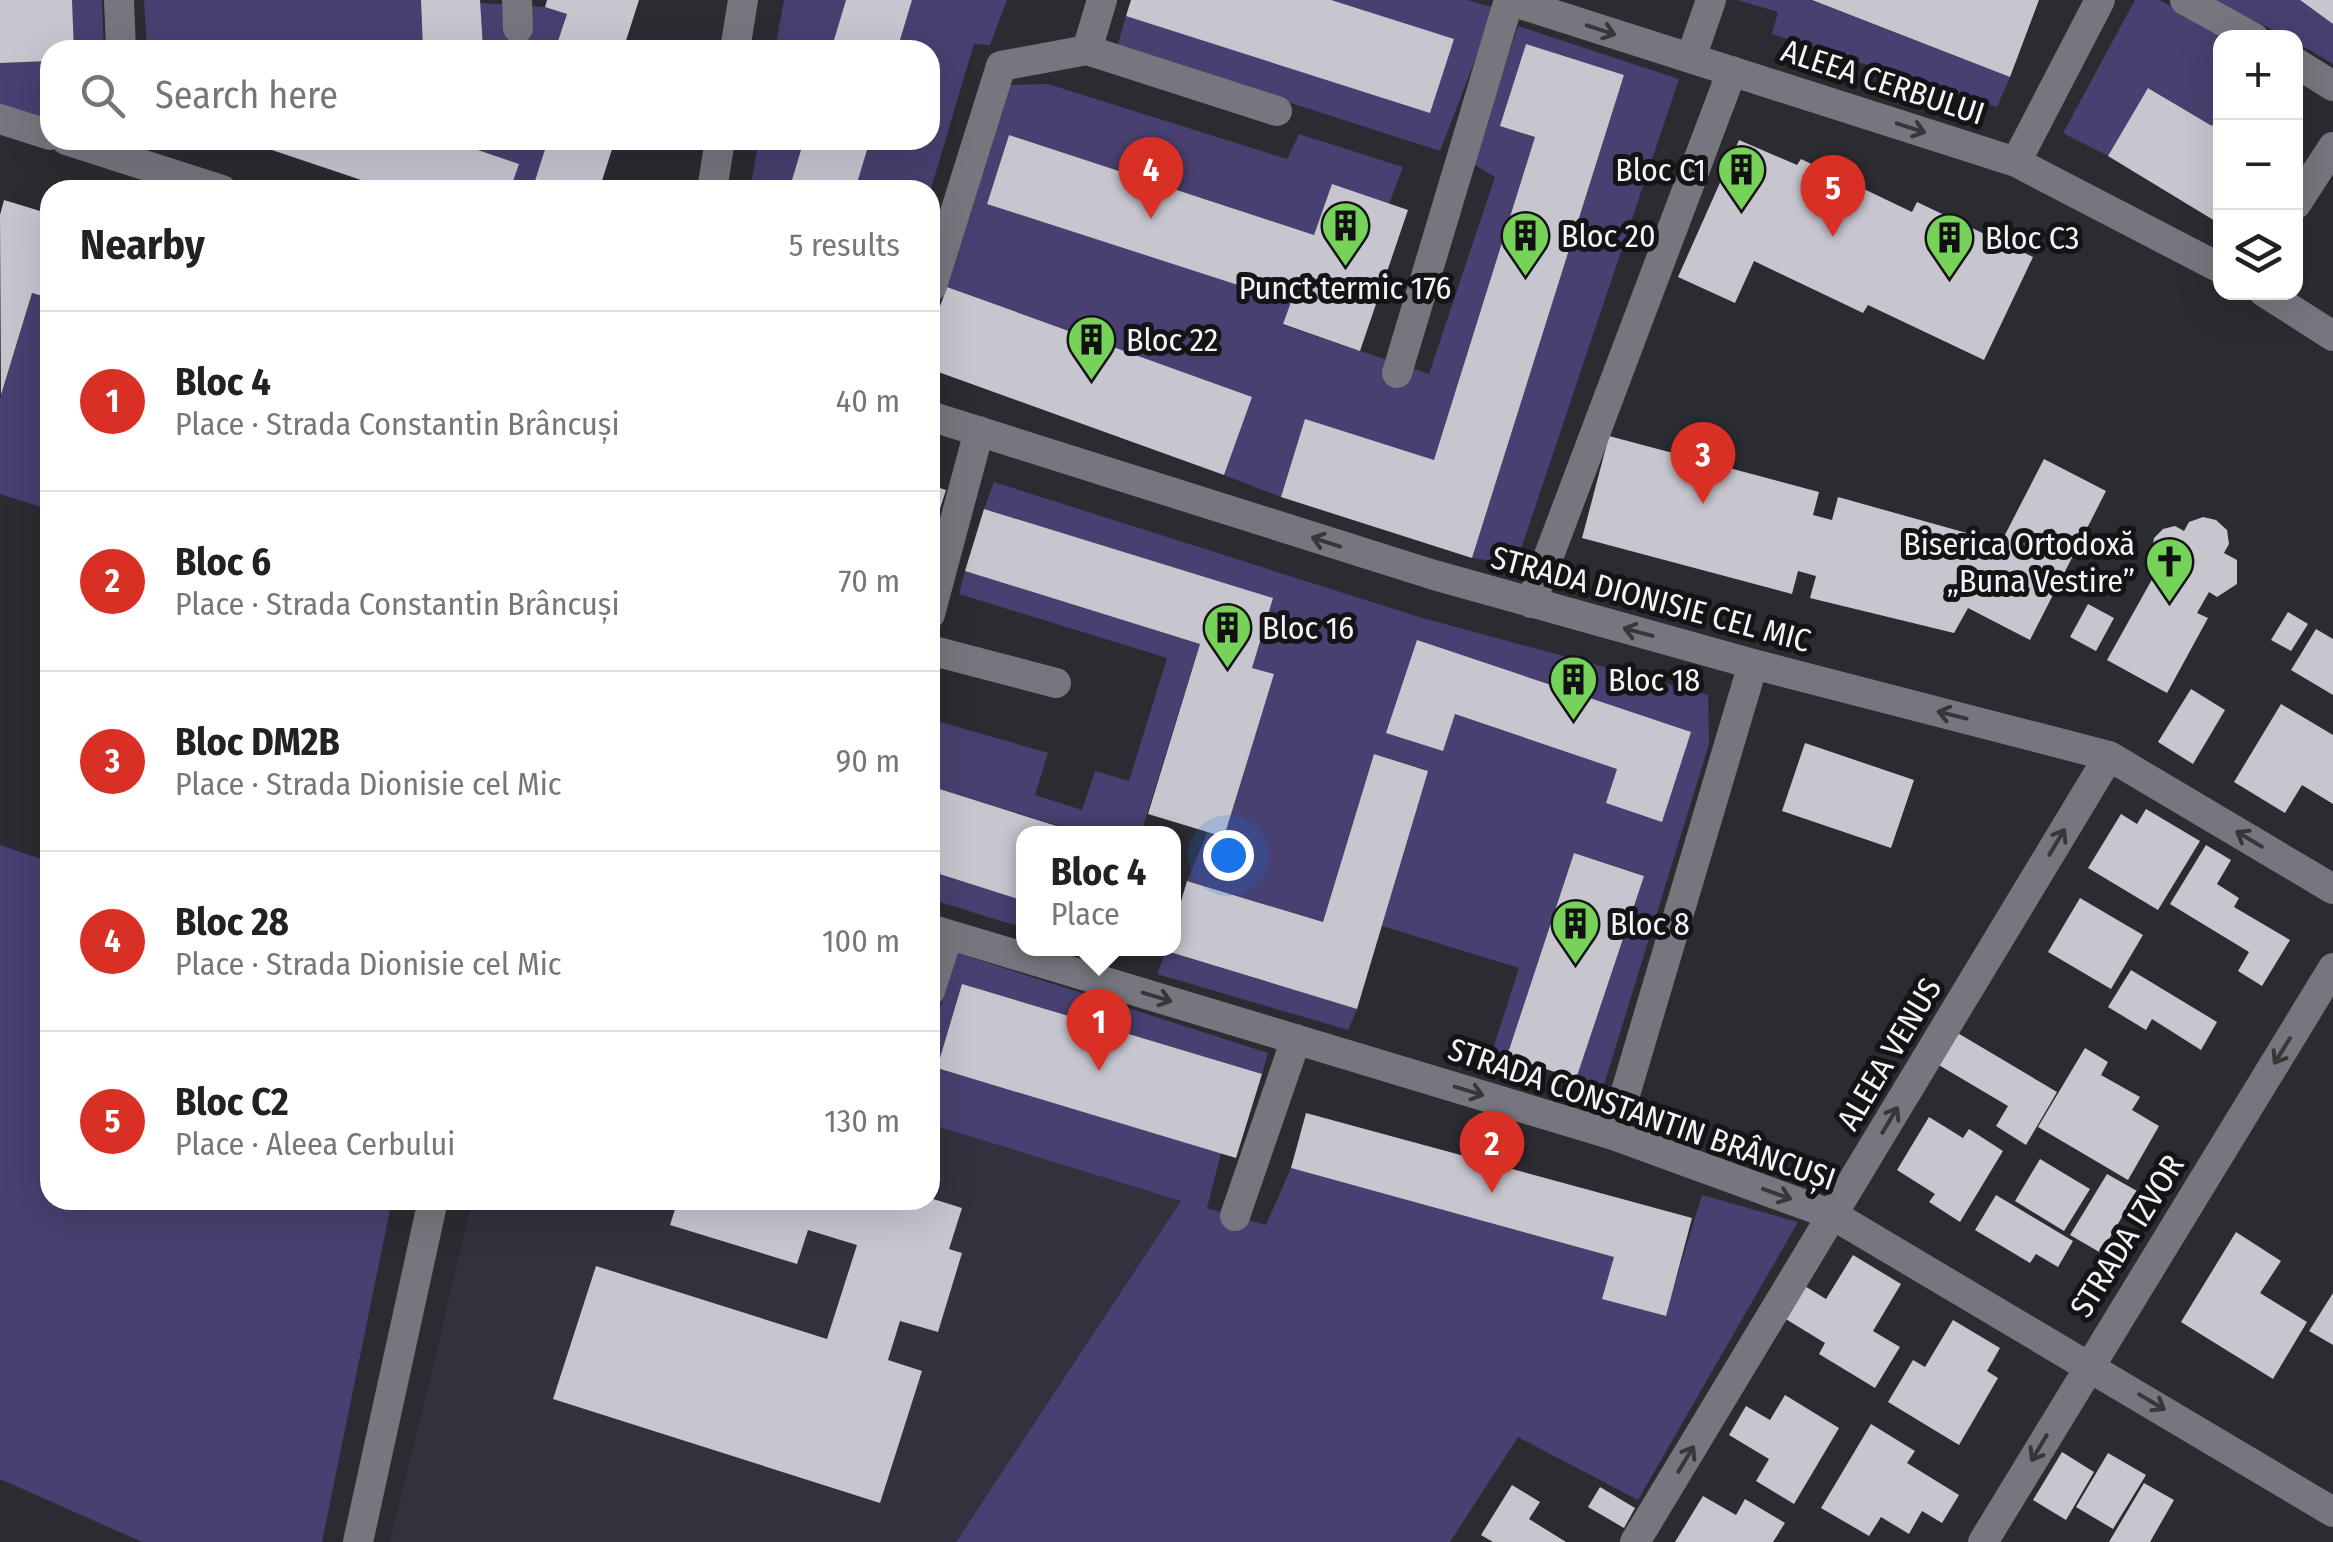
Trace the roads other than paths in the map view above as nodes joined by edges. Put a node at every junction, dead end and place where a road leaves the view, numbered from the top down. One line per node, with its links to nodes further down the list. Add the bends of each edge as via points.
1 (119, 0): 9 (street)
2 (743, 0): 10 (street)
3 (1102, 0): 11 (street)
4 (1509, 0): 12 (street, ALEEA CERBULUI, one-way to 12); 30 (street)
5 (1710, 0): 12 (street)
6 (2100, 0): 22 (street)
7 (2185, 0): 8 (street)
8 (2239, 30)
9 (121, 40)
10 (737, 40)
11 (1087, 50): 16 (street); 26 (street, via 1001,66)
12 (1691, 58): 14 (street, ALEEA CERBULUI)
13 (2303, 67): 15 (street)
14 (1732, 71): 22 (street, ALEEA CERBULUI, one-way to 22); 34 (street)
15 (2333, 86)
16 (1277, 111)
17 (0, 119): 18 (street)
18 (40, 132)
19 (2333, 147): 25 (street)
20 (125, 150): 23 (street)
21 (718, 150): 24 (street)
22 (2016, 162): 27 (street, ALEEA CERBULUI)
23 (198, 180)
24 (714, 180)
25 (2303, 193)
26 (940, 260)
27 (2213, 264)
28 (2277, 300): 29 (street)
29 (2333, 336)
30 (1397, 373)
31 (940, 419): 32 (street, STRADA DIONISIE CEL MIC)
32 (978, 431): 33 (street); 34 (street, STRADA DIONISIE CEL MIC, one-way to 32)
33 (940, 576)
34 (1531, 603): 36 (street, STRADA DIONISIE CEL MIC, one-way to 34)
35 (940, 653): 37 (street)
36 (1753, 664): 38 (street, STRADA DIONISIE CEL MIC, one-way to 36); 45 (street)
37 (1056, 683)
38 (2108, 756): 39 (street, STRADA DIONISIE CEL MIC, one-way to 38); 47 (street, ALEEA VENUS, one-way to 38)
39 (2333, 889)
40 (940, 932): 41 (street, STRADA CONSTANTIN BRÂNCUȘI, one-way to 41)
41 (1016, 955)
42 (1019, 956): 44 (street, STRADA CONSTANTIN BRÂNCUȘI, one-way to 44)
43 (2333, 968): 49 (street, STRADA IZVOR, one-way to 49)
44 (1296, 1039): 45 (street, STRADA CONSTANTIN BRÂNCUȘI, one-way to 45); 48 (street)
45 (1613, 1135): 47 (street, STRADA CONSTANTIN BRÂNCUȘI, one-way to 47)
46 (431, 1210): 51 (street)
47 (1833, 1214): 49 (street, STRADA CONSTANTIN BRÂNCUȘI); 52 (street, ALEEA VENUS, one-way to 47)
48 (1235, 1216)
49 (2090, 1364): 50 (street, STRADA CONSTANTIN BRÂNCUȘI, one-way to 50); 53 (street, STRADA IZVOR, one-way to 53)
50 (2333, 1512)
51 (358, 1542)
52 (1635, 1542)
53 (1982, 1542)

